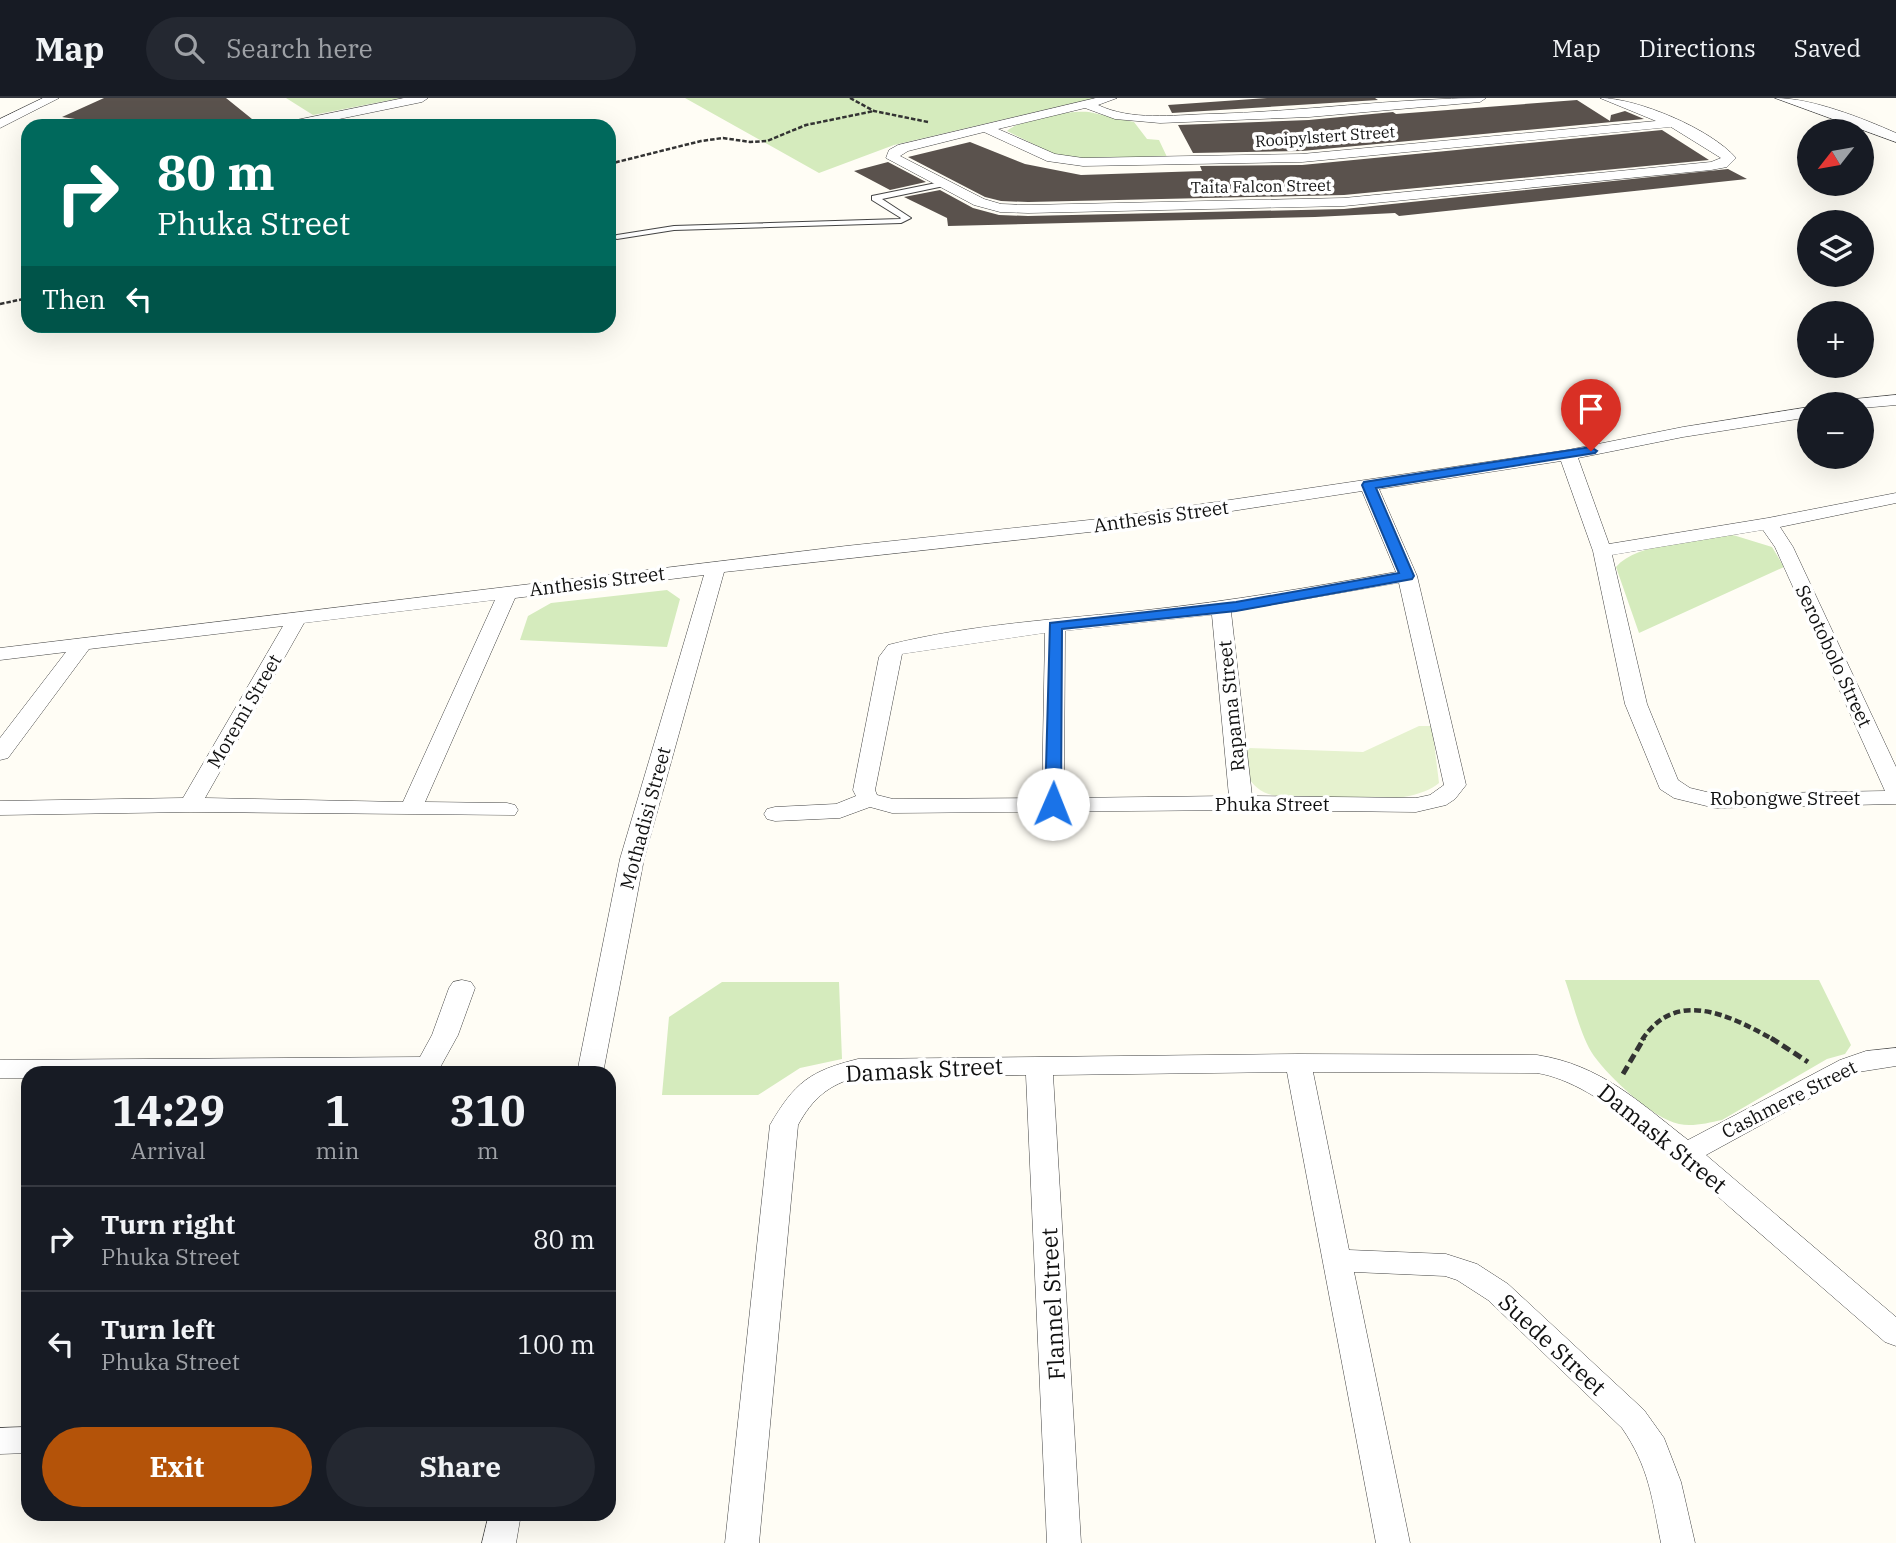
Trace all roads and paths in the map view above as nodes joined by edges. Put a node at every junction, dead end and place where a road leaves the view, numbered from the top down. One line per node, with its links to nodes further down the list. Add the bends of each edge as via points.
1 (53, 98): 13 (street)
2 (422, 98): 11 (street)
3 (850, 98): 10 (path)
4 (1111, 98): 9 (street, Taita Falcon Street)
5 (1480, 98): 8 (street)
6 (1606, 98): 12 (street, Taita Falcon Street)
7 (1781, 98): 17 (street)
8 (1450, 99): 9 (street, via 1270,117 1147,119 1115,116)
9 (1086, 104): 15 (street, Taita Falcon Street)
10 (874, 111): 16 (path); 18 (path, via 806,125 761,142 701,141)
11 (321, 119)
12 (1674, 123): 15 (street, Rooipylstert Street, via 1302,158 1083,162 1052,158); 19 (street, Taita Falcon Street, via 1729,158 1711,166 1344,202 1015,209 984,204)
13 (1, 124): 14 (street)
14 (21, 127)
15 (985, 128): 16 (street, Taita Falcon Street)
16 (970, 131): 19 (street, Taita Falcon Street, via 894,153 895,160)
17 (1896, 138)
18 (616, 162)
19 (941, 184): 20 (lane, via 875,198 907,218 901,221 698,227)
20 (617, 237)
21 (21, 300): 22 (path)
22 (0, 304)
23 (1896, 400): 24 (street)
24 (1874, 402)
25 (1797, 414): 26 (street, Anthesis Street)
26 (1568, 455): 27 (street, Anthesis Street); 30 (street, Robongwe Street)
27 (1368, 485): 31 (street, Anthesis Street, via 1108,524); 32 (street, Phuka Street)
28 (1896, 498): 29 (street)
29 (1768, 524): 30 (street); 40 (street, Serotobolo Street, via 1784,547)
30 (1602, 551): 41 (street, Robongwe Street, via 1636,704 1668,784 1682,793 1715,801)
31 (716, 568): 33 (street, Anthesis Street); 55 (street, Mothadisi Street, via 632,859)
32 (1407, 576): 34 (street); 43 (street, Phuka Street, via 1455,785 1449,795 1416,805)
33 (508, 592): 35 (street, Anthesis Street); 46 (street, Anthesis Street)
34 (1221, 608): 36 (street); 43 (street, Rapama Street)
35 (298, 617): 37 (street, Anthesis Street); 45 (street, Moremi Street)
36 (1055, 626): 42 (street, via 895,649 889,657 863,782); 44 (street)
37 (83, 644): 38 (street, Anthesis Street); 39 (street)
38 (0, 654)
39 (0, 754)
40 (1896, 790)
41 (1896, 797)
42 (868, 799): 44 (street, Phuka Street, via 892,806); 49 (street, via 840,811)
43 (1241, 803): 44 (street, Phuka Street)
44 (1053, 804)
45 (190, 805): 46 (street); 47 (street)
46 (412, 806): 48 (street)
47 (0, 808)
48 (507, 810)
49 (775, 814)
50 (462, 988): 54 (street, via 445,1035)
51 (1896, 1057): 58 (street, Cashmere Street, via 1866,1060)
52 (1298, 1063): 53 (street, Damask Street); 59 (street, Damask Street, via 1537,1065 1573,1072); 61 (street)
53 (1039, 1065): 67 (street, Damask Street, via 858,1068 831,1074 812,1084 797,1100 784,1125); 68 (street, Flannel Street)
54 (427, 1066)
55 (591, 1066)
56 (0, 1069): 57 (street)
57 (21, 1069)
58 (1828, 1077): 59 (path, via 1750,1026 1689,1009 1673,1012 1654,1024); 60 (street, Cashmere Street)
59 (1611, 1093): 60 (street, Damask Street)
60 (1686, 1153): 62 (street, Damask Street)
61 (1337, 1260): 69 (street); 70 (street, Suede Street, via 1446,1265 1468,1272 1497,1292 1633,1419 1653,1447)
62 (1894, 1331)
63 (21, 1440): 64 (street)
64 (0, 1441)
65 (504, 1521): 66 (street)
66 (499, 1543)
67 (742, 1543)
68 (1064, 1543)
69 (1393, 1543)
70 (1678, 1543)

